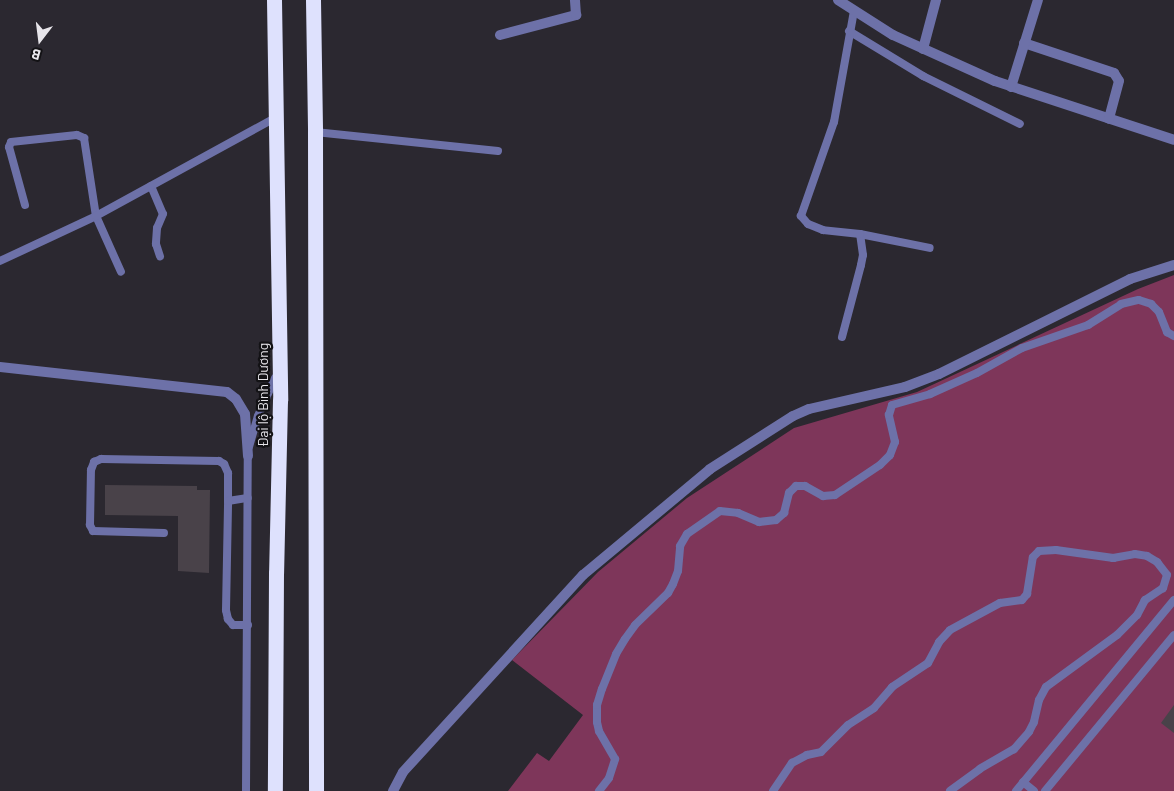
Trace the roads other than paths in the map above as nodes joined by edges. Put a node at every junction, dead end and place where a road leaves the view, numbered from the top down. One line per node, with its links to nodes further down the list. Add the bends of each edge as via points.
1 (274, 0): 13 (highway, Đại lộ Bình Dương)
2 (313, 0): 16 (highway)
3 (575, 0): 9 (street, via 576,15)
4 (838, 0): 7 (street)
5 (936, 0): 11 (street)
6 (1038, 0): 10 (street)
7 (854, 11): 8 (lane); 11 (street)
8 (849, 31): 15 (lane, via 923,76); 22 (lane, via 834,122 801,216 808,224 823,230)
9 (500, 35)
10 (1024, 43): 12 (street); 14 (street, via 1114,73 1119,81)
11 (923, 50): 12 (street)
12 (1011, 87): 14 (street)
13 (275, 118): 19 (lane); 30 (highway, Đại lộ Bình Dương)
14 (1110, 119): 17 (street)
15 (1020, 124)
16 (315, 132): 18 (lane); 43 (highway)
17 (1174, 140)
18 (498, 151)
19 (150, 186): 21 (lane); 24 (lane, via 162,214 156,244)
20 (25, 205): 21 (lane, via 9,147 11,142 77,134 84,138)
21 (96, 216): 25 (lane); 27 (lane)
22 (860, 234): 23 (lane); 29 (lane, via 863,255)
23 (930, 248)
24 (160, 256)
25 (0, 260)
26 (1174, 265): 44 (street, via 1130,279 939,374 793,416 710,470 583,575 403,772)
27 (121, 272)
28 (1174, 336): 45 (lane, via 1167,332 1159,312 1151,304 1139,300 1120,304 1088,325 1022,348 947,387 892,405 889,415 895,442 890,455 835,495 823,496 805,486 796,486 790,493 784,513 776,520 765,523 732,511 720,511 687,534 680,546 678,571 673,584 625,639 602,689 597,705 597,722 615,759 609,778)
29 (842, 337)
30 (279, 364): 32 (lane, via 258,416); 42 (highway, Đại lộ Bình Dương)
31 (0, 367): 32 (street, via 226,392 236,399 245,414)
32 (248, 454): 33 (lane)
33 (248, 498): 34 (lane); 38 (lane)
34 (228, 501): 35 (lane, via 228,473 219,461 94,462 90,525 93,531); 38 (lane, via 226,616 233,625)
35 (164, 533)
36 (1170, 577): 46 (lane, via 1158,562 1140,555 1113,558 1056,550 1040,551 1033,557 1022,600 1000,603 950,630 924,667 892,687 874,708 840,731 821,752 792,763); 47 (lane, via 1163,588 1145,600 1125,628 1046,687 1029,732 1014,749)
37 (1174, 601): 40 (lane)
38 (248, 625): 41 (lane)
39 (1174, 635): 50 (lane)
40 (1023, 782): 48 (lane); 49 (lane)
41 (246, 791)
42 (275, 791)
43 (316, 791)
44 (393, 791)
45 (598, 791)
46 (772, 791)
47 (950, 791)
48 (1016, 791)
49 (1034, 791)
50 (1045, 791)

